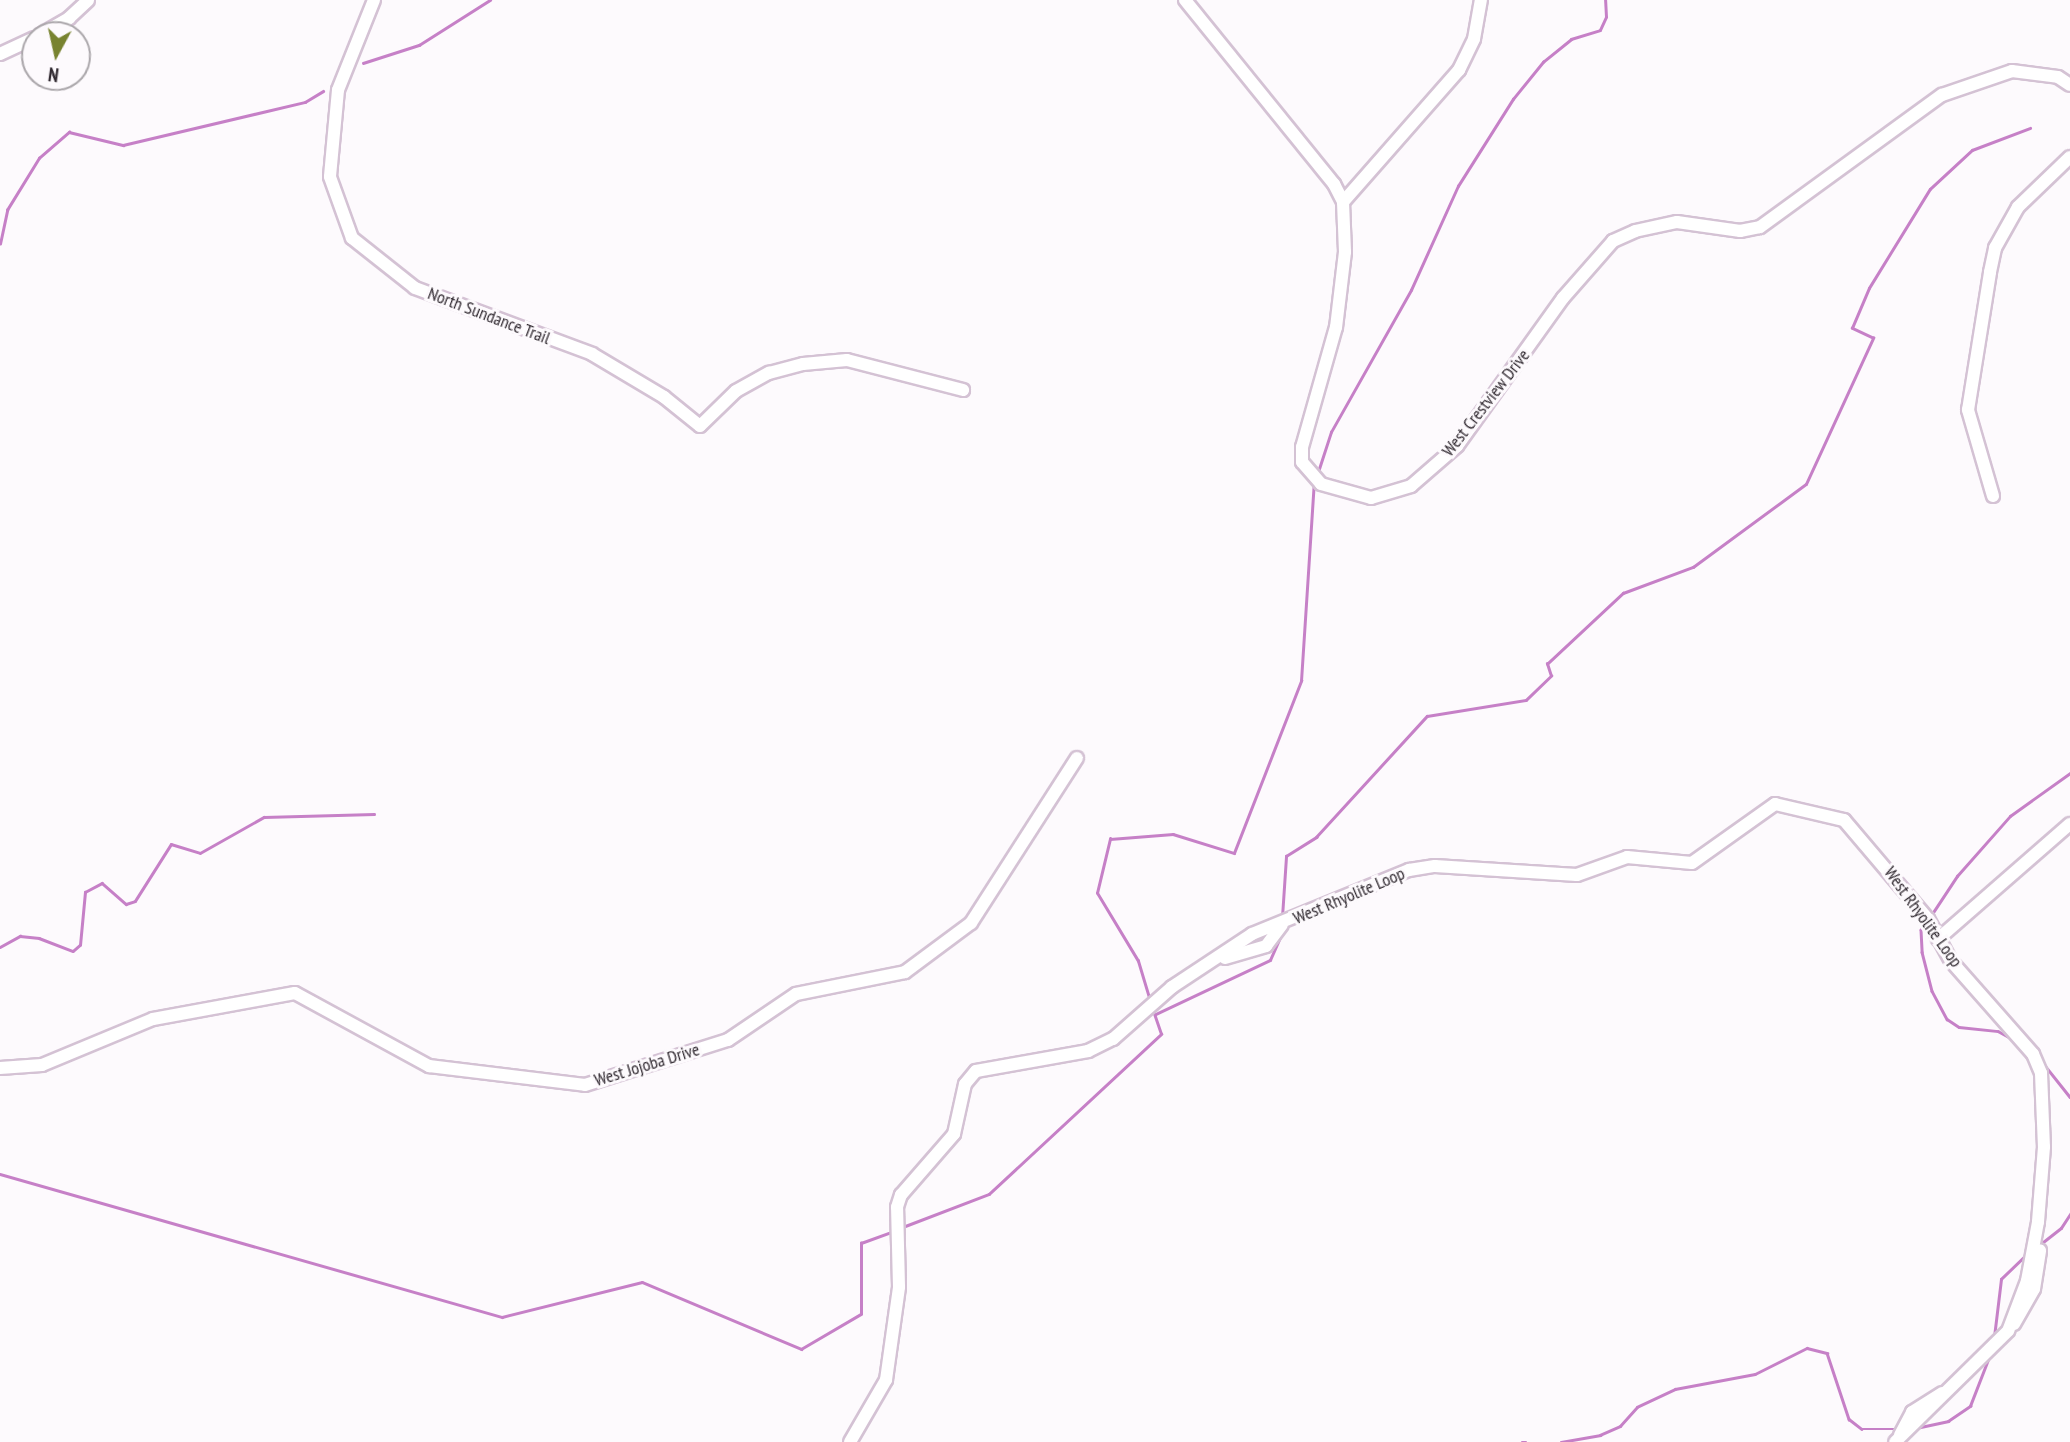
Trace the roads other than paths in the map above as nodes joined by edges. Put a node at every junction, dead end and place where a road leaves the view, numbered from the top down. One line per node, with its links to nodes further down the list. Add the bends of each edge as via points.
1 (88, 0): 5 (street)
2 (374, 0): 11 (street, North Sundance Trail, via 338,90 330,177 352,238 415,288 592,354 664,397 700,426 736,391 769,373 803,364 847,360)
3 (1185, 0): 10 (street, West Crestview Drive, via 1334,184)
4 (1481, 0): 10 (street, via 1474,39 1459,70)
5 (64, 21)
6 (21, 44): 7 (street)
7 (0, 54)
8 (2070, 85): 10 (street, West Crestview Drive, via 2058,77 2012,71 1942,95 1760,227 1740,231 1677,222 1613,241 1563,298 1457,446 1411,486 1387,496 1348,495 1321,484 1303,462 1303,447 1336,327 1345,252)
9 (2070, 157): 12 (street, via 2018,207 1995,248 1968,410)
10 (1343, 202)
11 (963, 390)
12 (1993, 496)
13 (1077, 758): 16 (street, West Jojoba Drive, via 971,923 905,972 796,994 728,1040 585,1085 429,1066 295,993 153,1018 43,1065)
14 (2070, 824): 15 (street)
15 (1938, 939): 17 (street, West Rhyolite Loop, via 1951,961 2033,1054 2041,1073 2045,1135 2038,1222 2027,1282 2008,1331 1920,1423); 18 (street, West Rhyolite Loop, via 1892,873 1844,820 1774,804 1692,863 1627,857 1577,875 1435,866 1409,870 1252,934 1222,958 1178,982 1113,1039 1088,1051 987,1067 970,1077 954,1134 901,1195 897,1206 899,1287 886,1380)
16 (0, 1068)
17 (1897, 1439)
18 (850, 1442)

